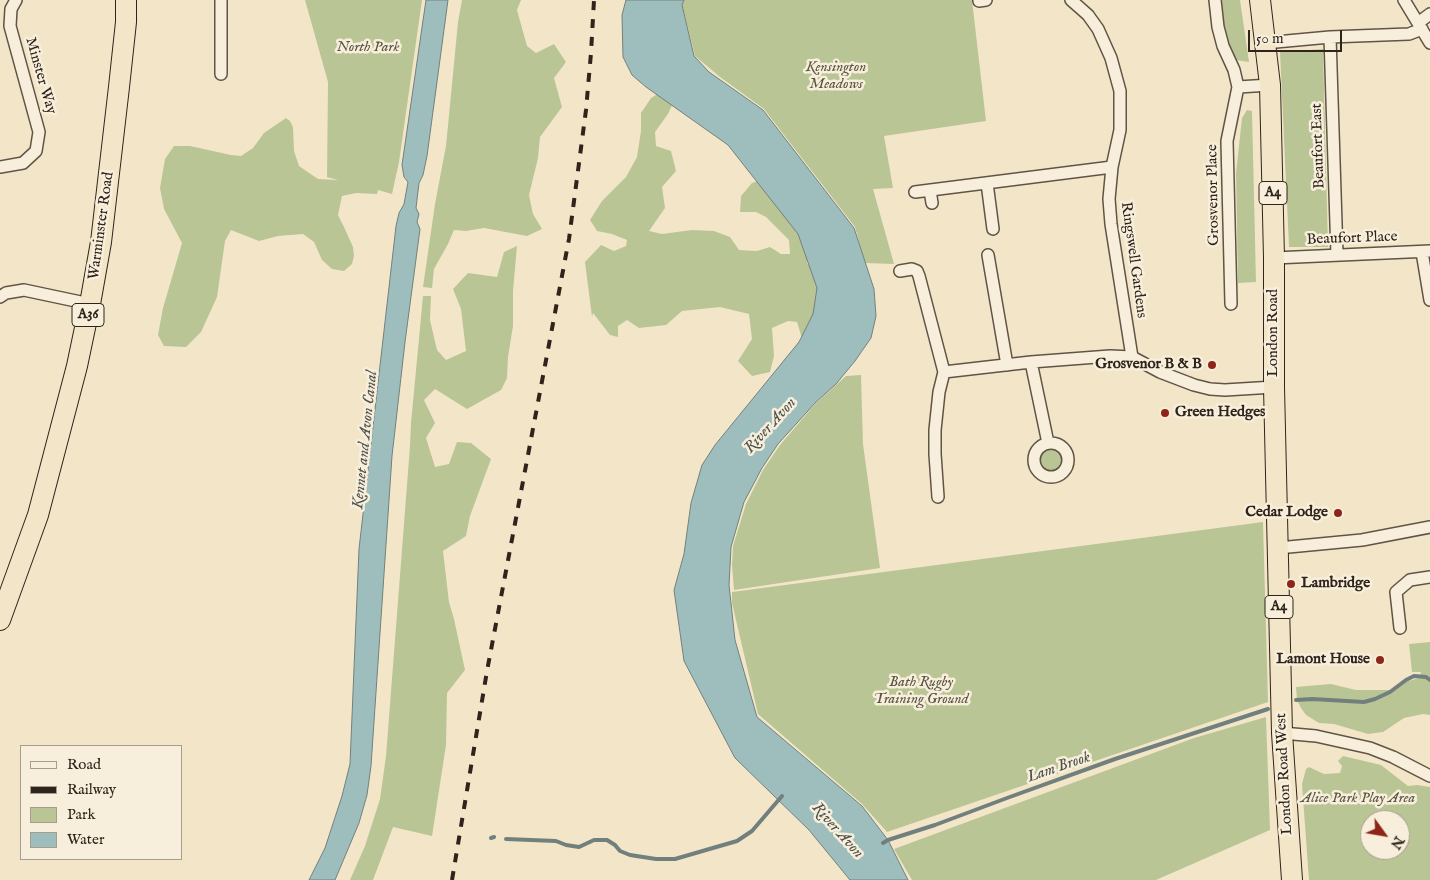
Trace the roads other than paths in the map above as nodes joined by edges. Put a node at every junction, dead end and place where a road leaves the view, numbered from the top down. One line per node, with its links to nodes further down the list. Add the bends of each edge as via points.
1 (16, 0): 16 (street, Minster Way, via 11,9 10,26 39,132 36,151 23,163)
2 (126, 0): 30 (highway, Warminster Road / A36, via 101,242)
3 (221, 0): 13 (street)
4 (1071, 0): 17 (street, Ringswell Gardens, via 1098,29 1116,74 1120,91 1120,130)
5 (1215, 0): 15 (street, Grosvenor Place, via 1223,46)
6 (1260, 0): 11 (highway, London Road / A4)
7 (1404, 0): 9 (street)
8 (1430, 14): 9 (street)
9 (1420, 26): 10 (street, via 1409,34); 12 (street)
10 (1330, 37): 11 (street); 24 (street, Beaufort East)
11 (1265, 43): 14 (highway, London Road / A4)
12 (1430, 43)
13 (221, 74)
14 (1270, 85): 15 (street); 26 (highway, London Road / A4)
15 (1238, 87): 31 (street, Grosvenor Place, via 1227,141)
16 (0, 167)
17 (1112, 167): 18 (street); 32 (street, Ringswell Gardens, via 1111,224)
18 (987, 183): 19 (street); 22 (street)
19 (930, 190): 20 (street); 21 (street)
20 (915, 192)
21 (932, 204)
22 (993, 229)
23 (1426, 252): 24 (street, Beaufort Place); 29 (street)
24 (1337, 254): 26 (street, Beaufort Place)
25 (988, 255): 34 (street)
26 (1274, 258): 36 (highway, London Road / A4)
27 (900, 272): 35 (street, via 917,271)
28 (0, 297): 30 (street, via 24,290)
29 (1430, 300)
30 (90, 304): 42 (highway, Warminster Road / A36, via 38,515)
31 (1231, 304)
32 (1132, 357): 33 (street); 36 (street, via 1160,372 1210,389)
33 (1031, 362): 34 (street); 37 (street)
34 (1007, 365): 35 (street)
35 (944, 372): 38 (street, via 935,430)
36 (1274, 387): 40 (highway, London Road / A4)
37 (1048, 443)
38 (938, 497)
39 (1430, 527): 40 (street, via 1362,540)
40 (1278, 548): 44 (highway, London Road / A4)
41 (1430, 577): 43 (street, via 1410,580 1396,592)
42 (0, 620)
43 (1400, 628)
44 (1281, 667): 45 (highway, London Road West / A4)
45 (1282, 733): 46 (street, via 1316,736 1370,748); 47 (highway, London Road West / A4)
46 (1430, 776)
47 (1292, 880)

